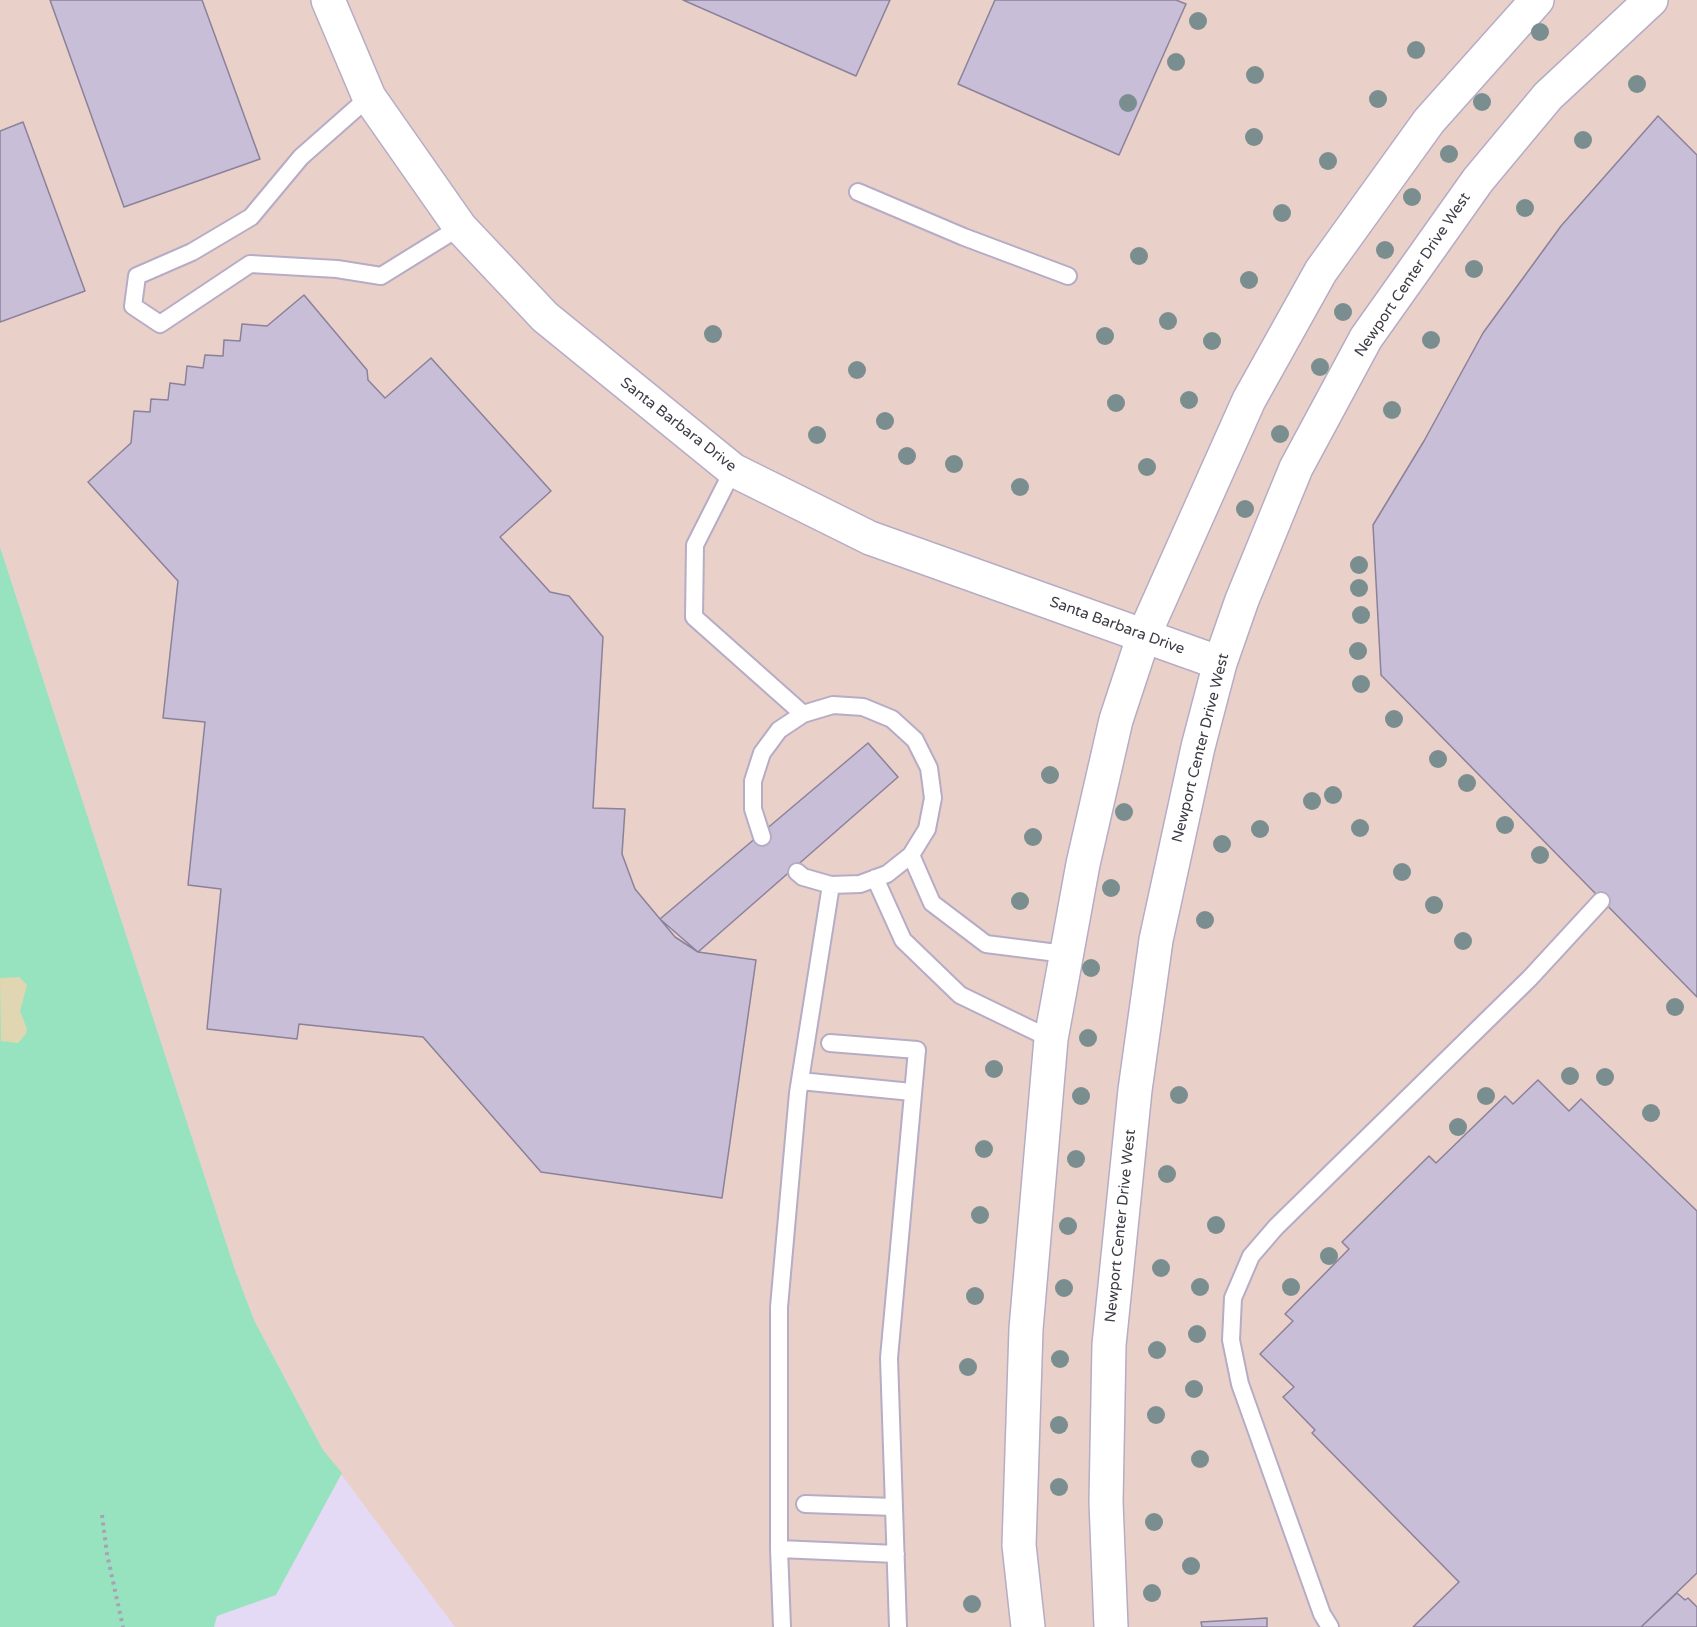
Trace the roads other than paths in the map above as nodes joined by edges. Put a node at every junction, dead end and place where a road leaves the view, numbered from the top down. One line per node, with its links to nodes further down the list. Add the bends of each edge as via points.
1 (328, 0): 4 (main road, Santa Barbara Drive)
2 (1537, 0): 9 (main road, via 1429,121 1321,271 1249,400)
3 (1651, 0): 10 (main road, Newport Center Drive West, via 1548,96 1478,180 1366,338 1296,468)
4 (369, 97): 6 (main road, Santa Barbara Drive); 6 (lane, via 301,157 251,218 192,252 137,276 133,306 160,324 250,264 381,276)
5 (858, 192): 7 (lane)
6 (460, 227): 8 (main road, Santa Barbara Drive, via 545,317)
7 (1068, 276)
8 (733, 470): 9 (main road, Santa Barbara Drive, via 870,538); 11 (lane, via 695,545 694,617)
9 (1144, 635): 10 (main road, Santa Barbara Drive); 18 (main road, via 1116,720)
10 (1220, 663): 30 (main road, Newport Center Drive West, via 1156,940 1135,1090 1109,1345 1106,1502)
11 (803, 714): 12 (lane, via 779,730 762,753 753,781 753,809); 13 (lane, via 833,705 863,707 892,719 915,740 929,768 933,798 927,829)
12 (762, 837)
13 (911, 855): 15 (lane, via 887,874); 18 (lane, via 932,903 986,944)
14 (797, 872): 16 (lane)
15 (875, 878): 16 (lane, via 860,884); 19 (lane, via 903,940 960,995)
16 (831, 885): 21 (lane)
17 (1601, 901): 31 (lane, via 1530,978 1276,1227 1251,1256 1233,1298 1231,1340 1240,1384)
18 (1065, 954): 19 (main road)
19 (1051, 1039): 29 (main road, via 1026,1329 1019,1545)
20 (830, 1043): 22 (lane, via 917,1050)
21 (800, 1081): 22 (lane); 25 (lane, via 779,1307)
22 (912, 1092): 24 (lane, via 889,1358)
23 (805, 1504): 24 (lane)
24 (894, 1507): 26 (lane)
25 (778, 1549): 26 (lane); 27 (lane)
26 (896, 1554): 28 (lane)
27 (782, 1627)
28 (898, 1627)
29 (1028, 1627)
30 (1111, 1627)
31 (1330, 1627)

